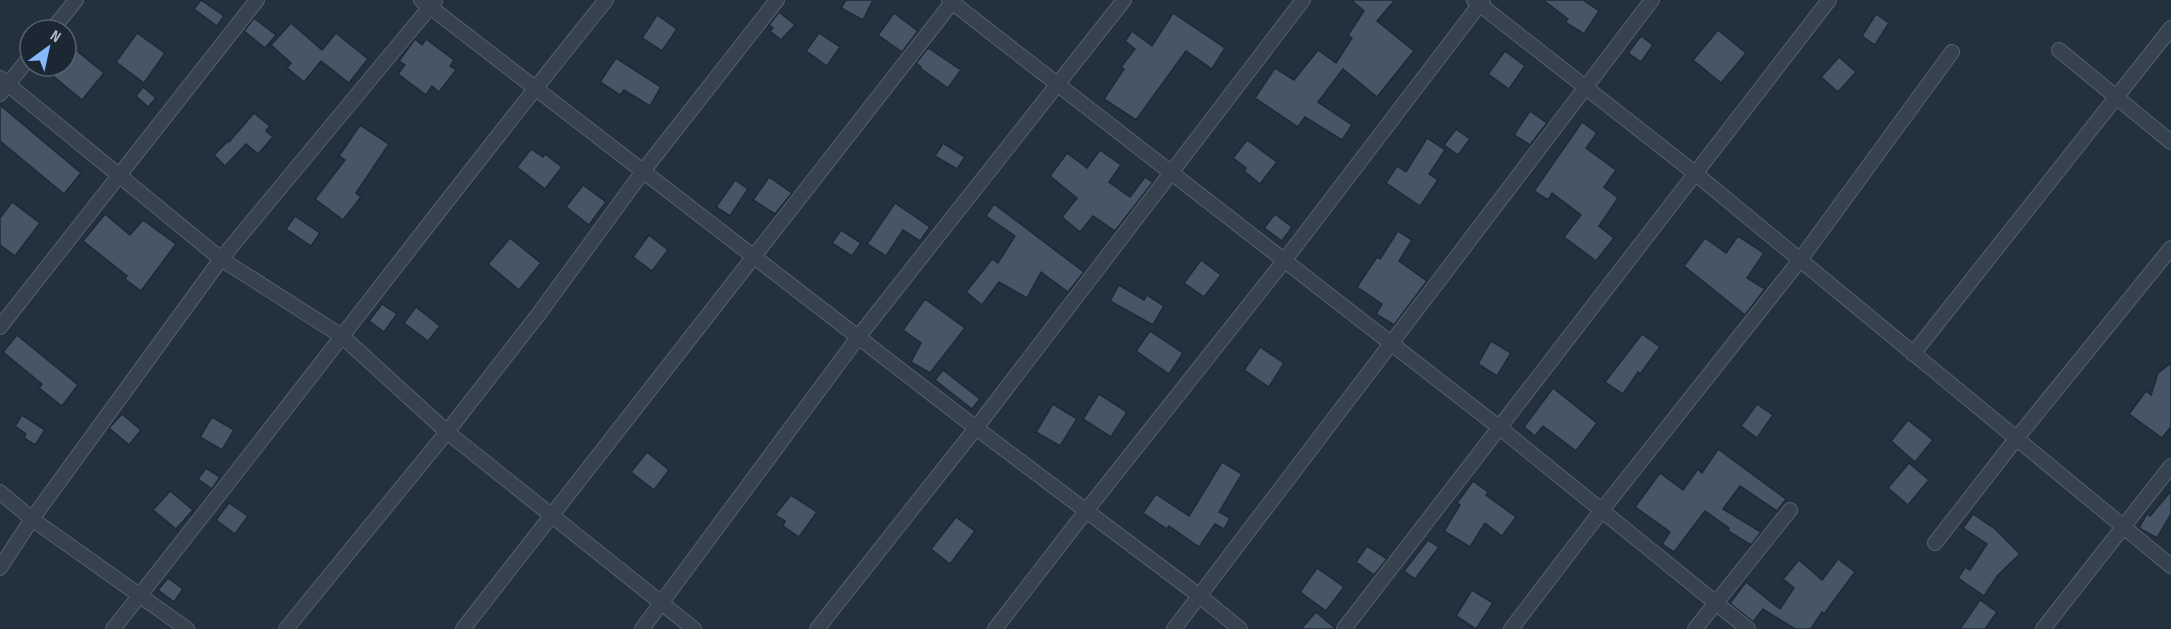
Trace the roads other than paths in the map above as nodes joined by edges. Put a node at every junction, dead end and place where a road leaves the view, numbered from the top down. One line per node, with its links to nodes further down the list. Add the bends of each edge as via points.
1 (76, 0): 12 (street)
2 (257, 0): 26 (street)
3 (606, 0): 19 (street)
4 (777, 0): 23 (street)
5 (1124, 0): 17 (street)
6 (1303, 0): 24 (street)
7 (1652, 0): 20 (street)
8 (1828, 0): 25 (street)
9 (951, 1): 17 (street); 28 (street)
10 (1479, 1): 20 (street); 31 (street)
11 (429, 2): 19 (street); 29 (street)
12 (62, 18)
13 (2171, 28): 21 (street)
14 (2059, 50): 21 (street)
15 (1952, 52): 30 (street)
16 (18, 69): 18 (street)
17 (1057, 84): 24 (street); 33 (street)
18 (3, 85): 26 (street)
19 (536, 87): 23 (street); 34 (street)
20 (1586, 88): 25 (street); 35 (street)
21 (2116, 97): 22 (street); 36 (street)
22 (2171, 142)
23 (644, 170): 28 (street); 39 (street)
24 (1171, 173): 31 (street); 37 (street)
25 (1696, 174): 30 (street); 38 (street)
26 (119, 175): 29 (street); 32 (street)
27 (2171, 248): 40 (street)
28 (755, 256): 33 (street); 46 (street)
29 (221, 259): 34 (street); 47 (street)
30 (1800, 260): 36 (street); 43 (street)
31 (1284, 261): 35 (street); 45 (street)
32 (0, 327)
33 (859, 336): 37 (street); 55 (street)
34 (343, 337): 39 (street); 52 (street)
35 (1391, 344): 38 (street); 53 (street)
36 (1913, 354): 40 (street)
37 (976, 428): 45 (street); 62 (street)
38 (1500, 428): 43 (street); 66 (street)
39 (447, 432): 46 (street); 58 (street)
40 (2016, 439): 48 (street); 49 (street)
41 (2171, 466): 48 (street)
42 (0, 492): 47 (street)
43 (1602, 510): 54 (street); 67 (street)
44 (1790, 510): 54 (street)
45 (1086, 511): 53 (street); 63 (street)
46 (551, 516): 55 (street); 59 (street)
47 (32, 519): 51 (street); 52 (street)
48 (2122, 526): 50 (street); 70 (street)
49 (1935, 543)
50 (2171, 566)
51 (0, 568)
52 (140, 594): 56 (street); 57 (street)
53 (1201, 597): 64 (street); 65 (street)
54 (1716, 603): 68 (street); 69 (street)
55 (662, 604): 60 (street); 61 (street)
56 (113, 629)
57 (187, 629)
58 (286, 629)
59 (463, 629)
60 (642, 629)
61 (693, 629)
62 (817, 629)
63 (995, 629)
64 (1174, 629)
65 (1240, 629)
66 (1344, 629)
67 (1511, 629)
68 (1695, 629)
69 (1748, 629)
70 (2043, 629)

